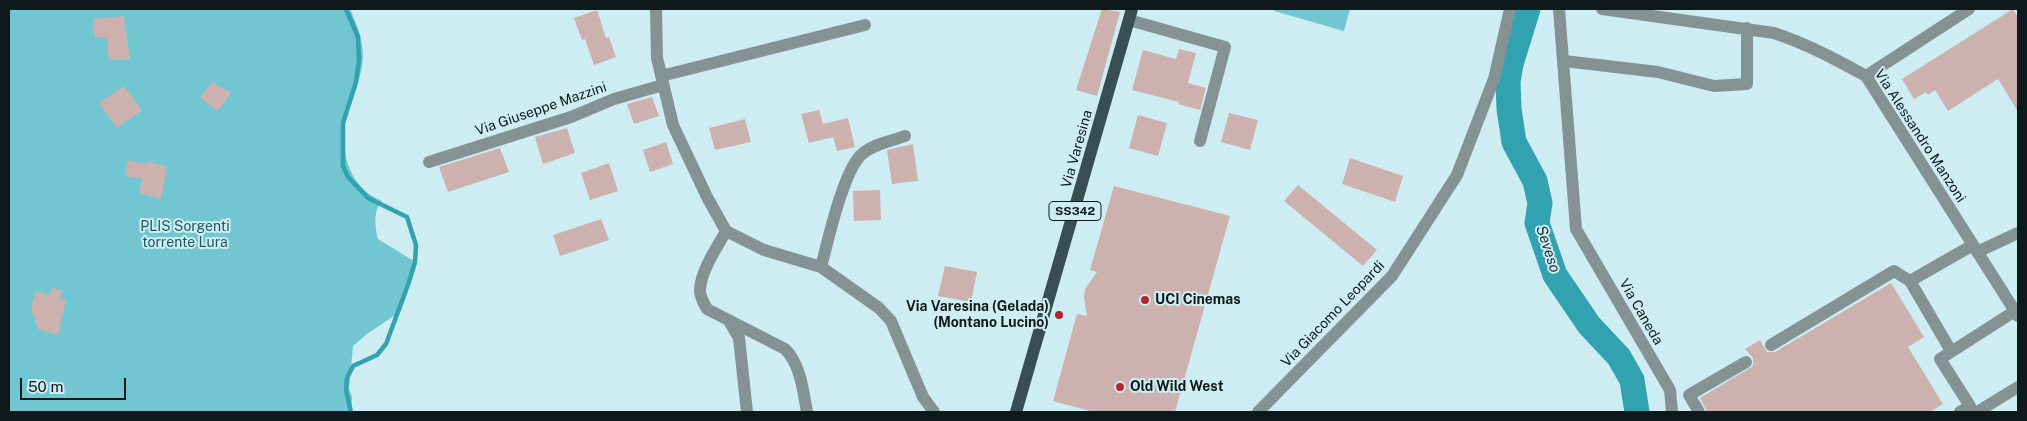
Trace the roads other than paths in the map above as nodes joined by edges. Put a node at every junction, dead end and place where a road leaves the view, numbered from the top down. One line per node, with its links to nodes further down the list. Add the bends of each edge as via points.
1 (656, 9): 11 (street, via 657,58)
2 (1510, 9): 30 (street, Via Giacomo Leopardi, via 1494,78 1457,175 1392,276)
3 (1559, 9): 9 (street)
4 (1602, 9): 8 (street, Via Alessandro Manzoni)
5 (1969, 9): 10 (street)
6 (1131, 14): 13 (street, via 1226,47); 29 (main road, Via Varesina / SS342)
7 (865, 25): 11 (street, Via Giuseppe Mazzini)
8 (1747, 28): 9 (street, via 1747,84 1714,86 1658,72); 10 (street, Via Alessandro Manzoni, via 1800,42)
9 (1564, 61): 31 (street, Via Caneda, via 1576,229 1670,390)
10 (1866, 76): 17 (street, Via Alessandro Manzoni)
11 (662, 81): 14 (street, Via Giuseppe Mazzini, via 571,117); 15 (street, via 686,154)
12 (906, 136): 18 (street, via 876,146 862,154 855,164)
13 (1200, 141)
14 (429, 162)
15 (726, 231): 18 (street, via 764,250); 21 (street, via 700,291 708,309)
16 (2018, 233): 17 (street)
17 (1975, 248): 19 (street); 20 (street, Via Alessandro Manzoni)
18 (821, 267): 28 (street, via 866,297 891,321 923,397)
19 (1910, 281): 22 (street, via 1894,271); 23 (street)
20 (2016, 314): 23 (street)
21 (727, 319): 26 (street, via 739,338); 27 (street, via 785,349 792,356)
22 (1771, 345)
23 (1952, 351): 33 (street, via 1940,359 1970,406)
24 (1746, 362): 32 (street, via 1689,395)
25 (2018, 387): 34 (street)
26 (747, 412)
27 (807, 412)
28 (934, 412)
29 (1016, 412)
30 (1258, 412)
31 (1672, 412)
32 (1699, 412)
33 (1960, 412)
34 (1977, 412)

